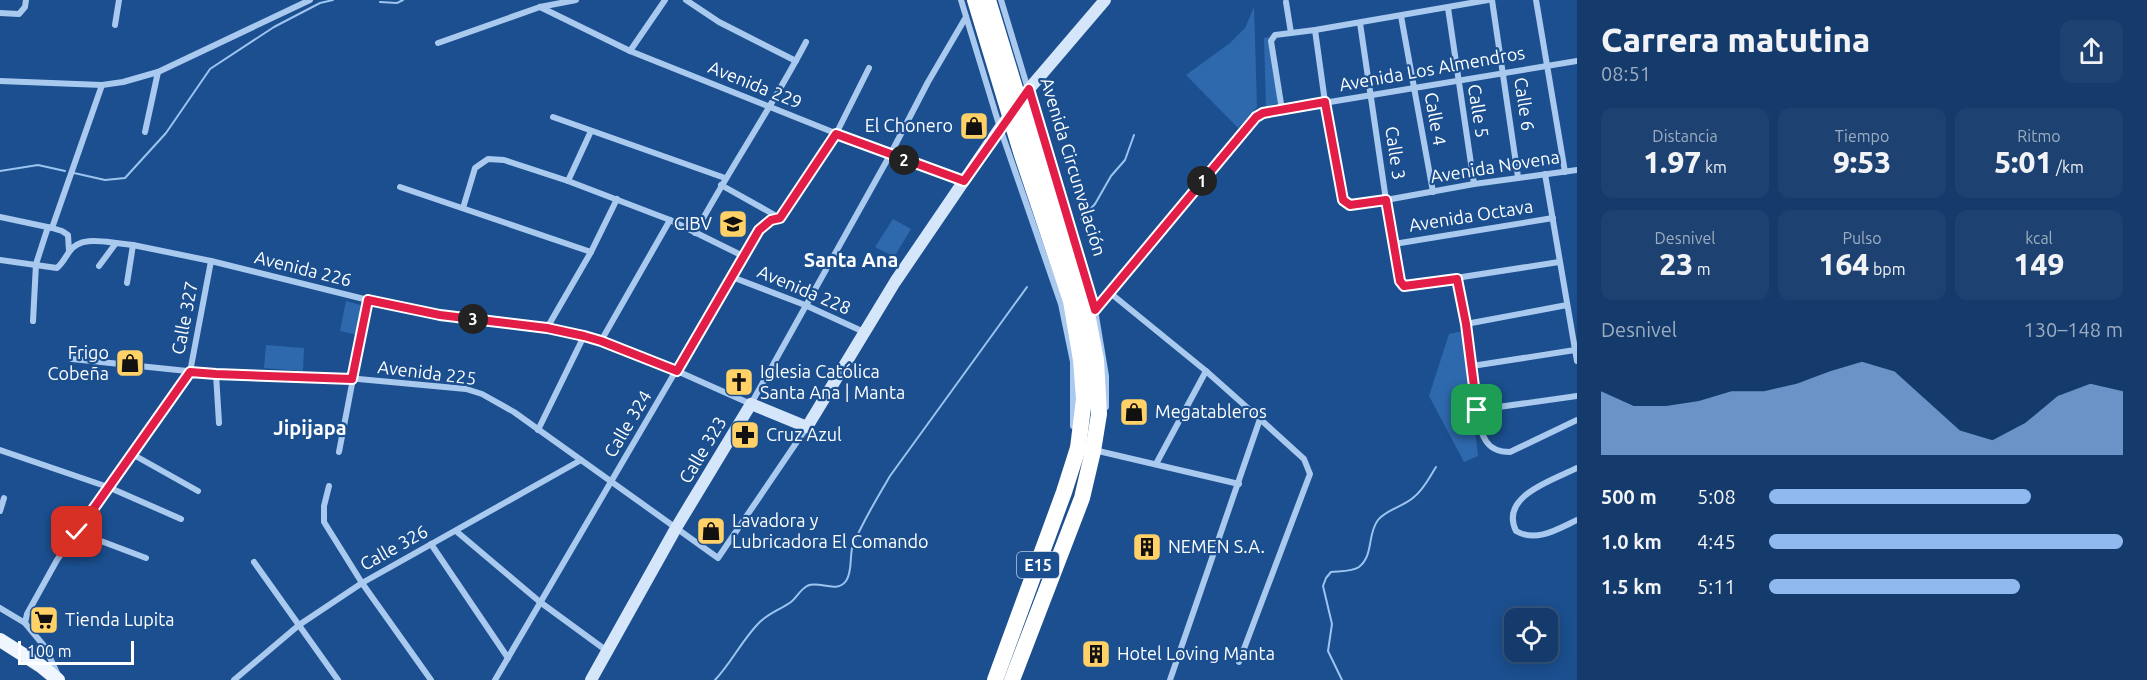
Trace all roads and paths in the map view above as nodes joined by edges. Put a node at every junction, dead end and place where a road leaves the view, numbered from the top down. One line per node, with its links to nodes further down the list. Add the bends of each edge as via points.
1 (26, 0): 17 (street, via 19,14)
2 (119, 0): 21 (street)
3 (310, 0): 31 (street)
4 (576, 0): 15 (street)
5 (664, 0): 26 (street)
6 (686, 0): 27 (street, via 712,18)
7 (961, 0): 19 (street, Avenida Circunvalación / E15)
8 (975, 0): 111 (highway, Avenida Circunvalación / E15, bridge, via 1071,301 1081,360)
9 (988, 0): 111 (highway, Avenida Circunvalación / E15, bridge, via 1057,226 1085,303 1099,414)
10 (1001, 0): 37 (street, Avenida Circunvalación / E15)
11 (1105, 0): 37 (street)
12 (1490, 0): 16 (street); 32 (street, Calle 6)
13 (1536, 0): 29 (street)
14 (1286, 2): 23 (street)
15 (540, 8): 25 (street); 26 (street, Avenida 229)
16 (1448, 8): 18 (street); 33 (street, Calle 5)
17 (0, 13)
18 (1401, 16): 20 (street); 36 (street, Calle 4)
19 (966, 17): 43 (street, Avenida Circunvalación / E15); 47 (street, Calle 323)
20 (1360, 22): 22 (street); 38 (street, Calle 3)
21 (115, 26)
22 (1315, 30): 23 (street); 39 (street)
23 (1291, 33): 41 (street, via 1275,35 1271,42)
24 (806, 42): 27 (street)
25 (438, 43)
26 (630, 51): 40 (street, Avenida 229)
27 (796, 61): 40 (street)
28 (1577, 61): 29 (street, Avenida Los Almendros)
29 (1547, 65): 32 (street, Avenida Los Almendros); 49 (street)
30 (869, 68): 46 (street, Calle 324)
31 (158, 72): 35 (street); 45 (street)
32 (1504, 72): 33 (street, Avenida Los Almendros); 51 (street, Calle 6)
33 (1458, 80): 36 (street, Avenida Los Almendros); 55 (street, Calle 5)
34 (0, 81): 35 (street)
35 (102, 85): 66 (street)
36 (1414, 87): 38 (street, Avenida Los Almendros); 58 (street, Calle 4)
37 (1029, 89): 43 (street); 86 (street, Avenida Circunvalación / E15)
38 (1371, 94): 39 (street, Avenida Los Almendros); 60 (street, Calle 3)
39 (1325, 102): 41 (street, Avenida Los Almendros); 60 (street, Avenida Novena, via 1343,200 1346,204)
40 (770, 107): 46 (street, Avenida 229); 52 (street)
41 (1282, 110): 82 (street, Avenida Los Almendros, via 1263,113 1249,125)
42 (553, 117): 44 (street)
43 (1000, 128): 54 (street); 111 (street, Avenida Circunvalación / E15, via 1061,304 1073,362 1073,427)
44 (591, 131): 52 (street); 53 (street)
45 (145, 132)
46 (836, 134): 47 (street, Avenida 229); 63 (street, Calle 324)
47 (890, 155): 54 (street, Avenida 229); 84 (street, Calle 323)
48 (1577, 170): 49 (street, Avenida Novena)
49 (1565, 171): 50 (street, Avenida Novena)
50 (1545, 174): 51 (street, Avenida Novena); 64 (street)
51 (1518, 177): 55 (street, Avenida Novena)
52 (725, 178): 56 (street)
53 (568, 181): 59 (street); 61 (street, via 504,160 488,159 475,168)
54 (964, 181): 91 (street)
55 (1474, 184): 58 (street, Avenida Novena)
56 (721, 185): 63 (street); 67 (street)
57 (400, 187): 61 (street)
58 (1433, 192): 60 (street, Avenida Novena)
59 (617, 199): 65 (street); 72 (street)
60 (1386, 200): 69 (street, Calle 3)
61 (463, 208): 72 (street)
62 (0, 217): 66 (street)
63 (780, 218): 73 (street, Calle 324, via 759,230)
64 (1553, 218): 69 (street, Avenida Octava); 76 (street)
65 (670, 220): 67 (street); 93 (street)
66 (50, 227): 71 (street, via 68,235); 77 (street)
67 (695, 232): 73 (street)
68 (116, 243): 70 (street, Avenida 226); 71 (street, Avenida 226, via 89,241); 78 (street)
69 (1394, 244): 80 (street, Calle 3, via 1404,286)
70 (133, 245): 75 (street, Avenida 226); 81 (street)
71 (69, 251): 77 (street, Avenida 226, via 57,268)
72 (591, 252): 90 (street)
73 (743, 256): 79 (street, Calle 324)
74 (0, 260): 77 (street)
75 (211, 261): 83 (street, Avenida 226); 100 (street, Calle 327)
76 (1559, 262): 80 (street); 85 (street)
77 (36, 264): 87 (street)
78 (99, 266)
79 (732, 277): 84 (street, Avenida 228); 98 (street, Calle 324)
80 (1457, 279): 89 (street)
81 (127, 283)
82 (1109, 292): 86 (street, Avenida Los Almendros); 99 (street)
83 (368, 300): 90 (street, Avenida 226, via 440,315); 102 (street)
84 (806, 305): 91 (street, Avenida 228); 104 (street, Calle 323)
85 (1566, 305): 88 (street); 89 (street)
86 (1095, 310): 111 (street, Avenida Circunvalación / E15, via 1107,395 1100,443)
87 (33, 321)
88 (1574, 323): 94 (street)
89 (1466, 324): 97 (street)
90 (547, 328): 92 (street, Avenida 226)
91 (864, 332): 109 (street)
92 (584, 336): 93 (street, Avenida 226); 110 (street)
93 (601, 341): 98 (street, Avenida 226)
94 (1575, 350): 96 (street); 97 (street)
95 (72, 359): 100 (street, Avenida 225)
96 (1577, 361)
97 (1472, 366): 105 (street)
98 (677, 371): 104 (street, Avenida 226); 118 (street, Calle 324)
99 (1206, 371): 106 (street); 116 (street)
100 (190, 372): 101 (street, Avenida 225); 114 (street, Calle 327)
101 (216, 374): 102 (street, Avenida 225); 108 (street)
102 (352, 379): 110 (street, Avenida 225, via 482,393); 113 (street)
103 (1577, 396): 105 (street)
104 (751, 404): 109 (street); 127 (street, Calle 323)
105 (1477, 410): 107 (street, via 1485,440 1503,452)
106 (1260, 419): 119 (street); 141 (street, via 1304,459 1310,474)
107 (1577, 420)
108 (219, 423)
109 (807, 427): 127 (street, Avenida 225, via 718,558)
110 (538, 430): 115 (street, Avenida 225)
111 (1086, 449): 116 (street); 148 (highway, Avenida Circunvalación / E15, via 1064,492); 149 (highway, Avenida Circunvalación / E15, via 1082,498)
112 (0, 450): 121 (street)
113 (339, 452)
114 (132, 454): 121 (street, Calle 327); 122 (street)
115 (581, 460): 118 (street, Avenida 225); 128 (street, Calle 326)
116 (1156, 464): 119 (street)
117 (1577, 468): 126 (street, via 1526,493 1512,517 1516,531 1522,535 1544,535)
118 (611, 482): 127 (street, Avenida 225); 134 (street, Calle 324)
119 (1239, 484): 150 (street)
120 (329, 486): 133 (street, via 324,522)
121 (108, 487): 125 (street); 129 (street, Calle 327)
122 (198, 491)
123 (4, 498): 124 (street)
124 (0, 511)
125 (181, 519)
126 (1577, 520)
127 (676, 528): 139 (street, Calle 323)
128 (456, 531): 130 (street, Calle 326); 134 (street)
129 (77, 532): 131 (street); 136 (street, Calle 327, via 40,589)
130 (430, 544): 133 (street, Calle 326); 140 (street)
131 (146, 558)
132 (254, 562): 137 (street)
133 (362, 583): 137 (street, Calle 326); 145 (street)
134 (540, 602): 139 (street); 140 (street, Calle 324)
135 (0, 608): 136 (street)
136 (25, 623): 142 (street, via 50,655)
137 (299, 625): 143 (street, Calle 326); 144 (street)
138 (0, 640): 142 (main road)
139 (607, 651): 147 (street, Calle 323)
140 (508, 658): 146 (street, Calle 324)
141 (1239, 662)
142 (59, 680)
143 (234, 680)
144 (338, 680)
145 (431, 680)
146 (495, 680)
147 (591, 680)
148 (995, 680)
149 (1012, 680)
150 (1170, 680)

